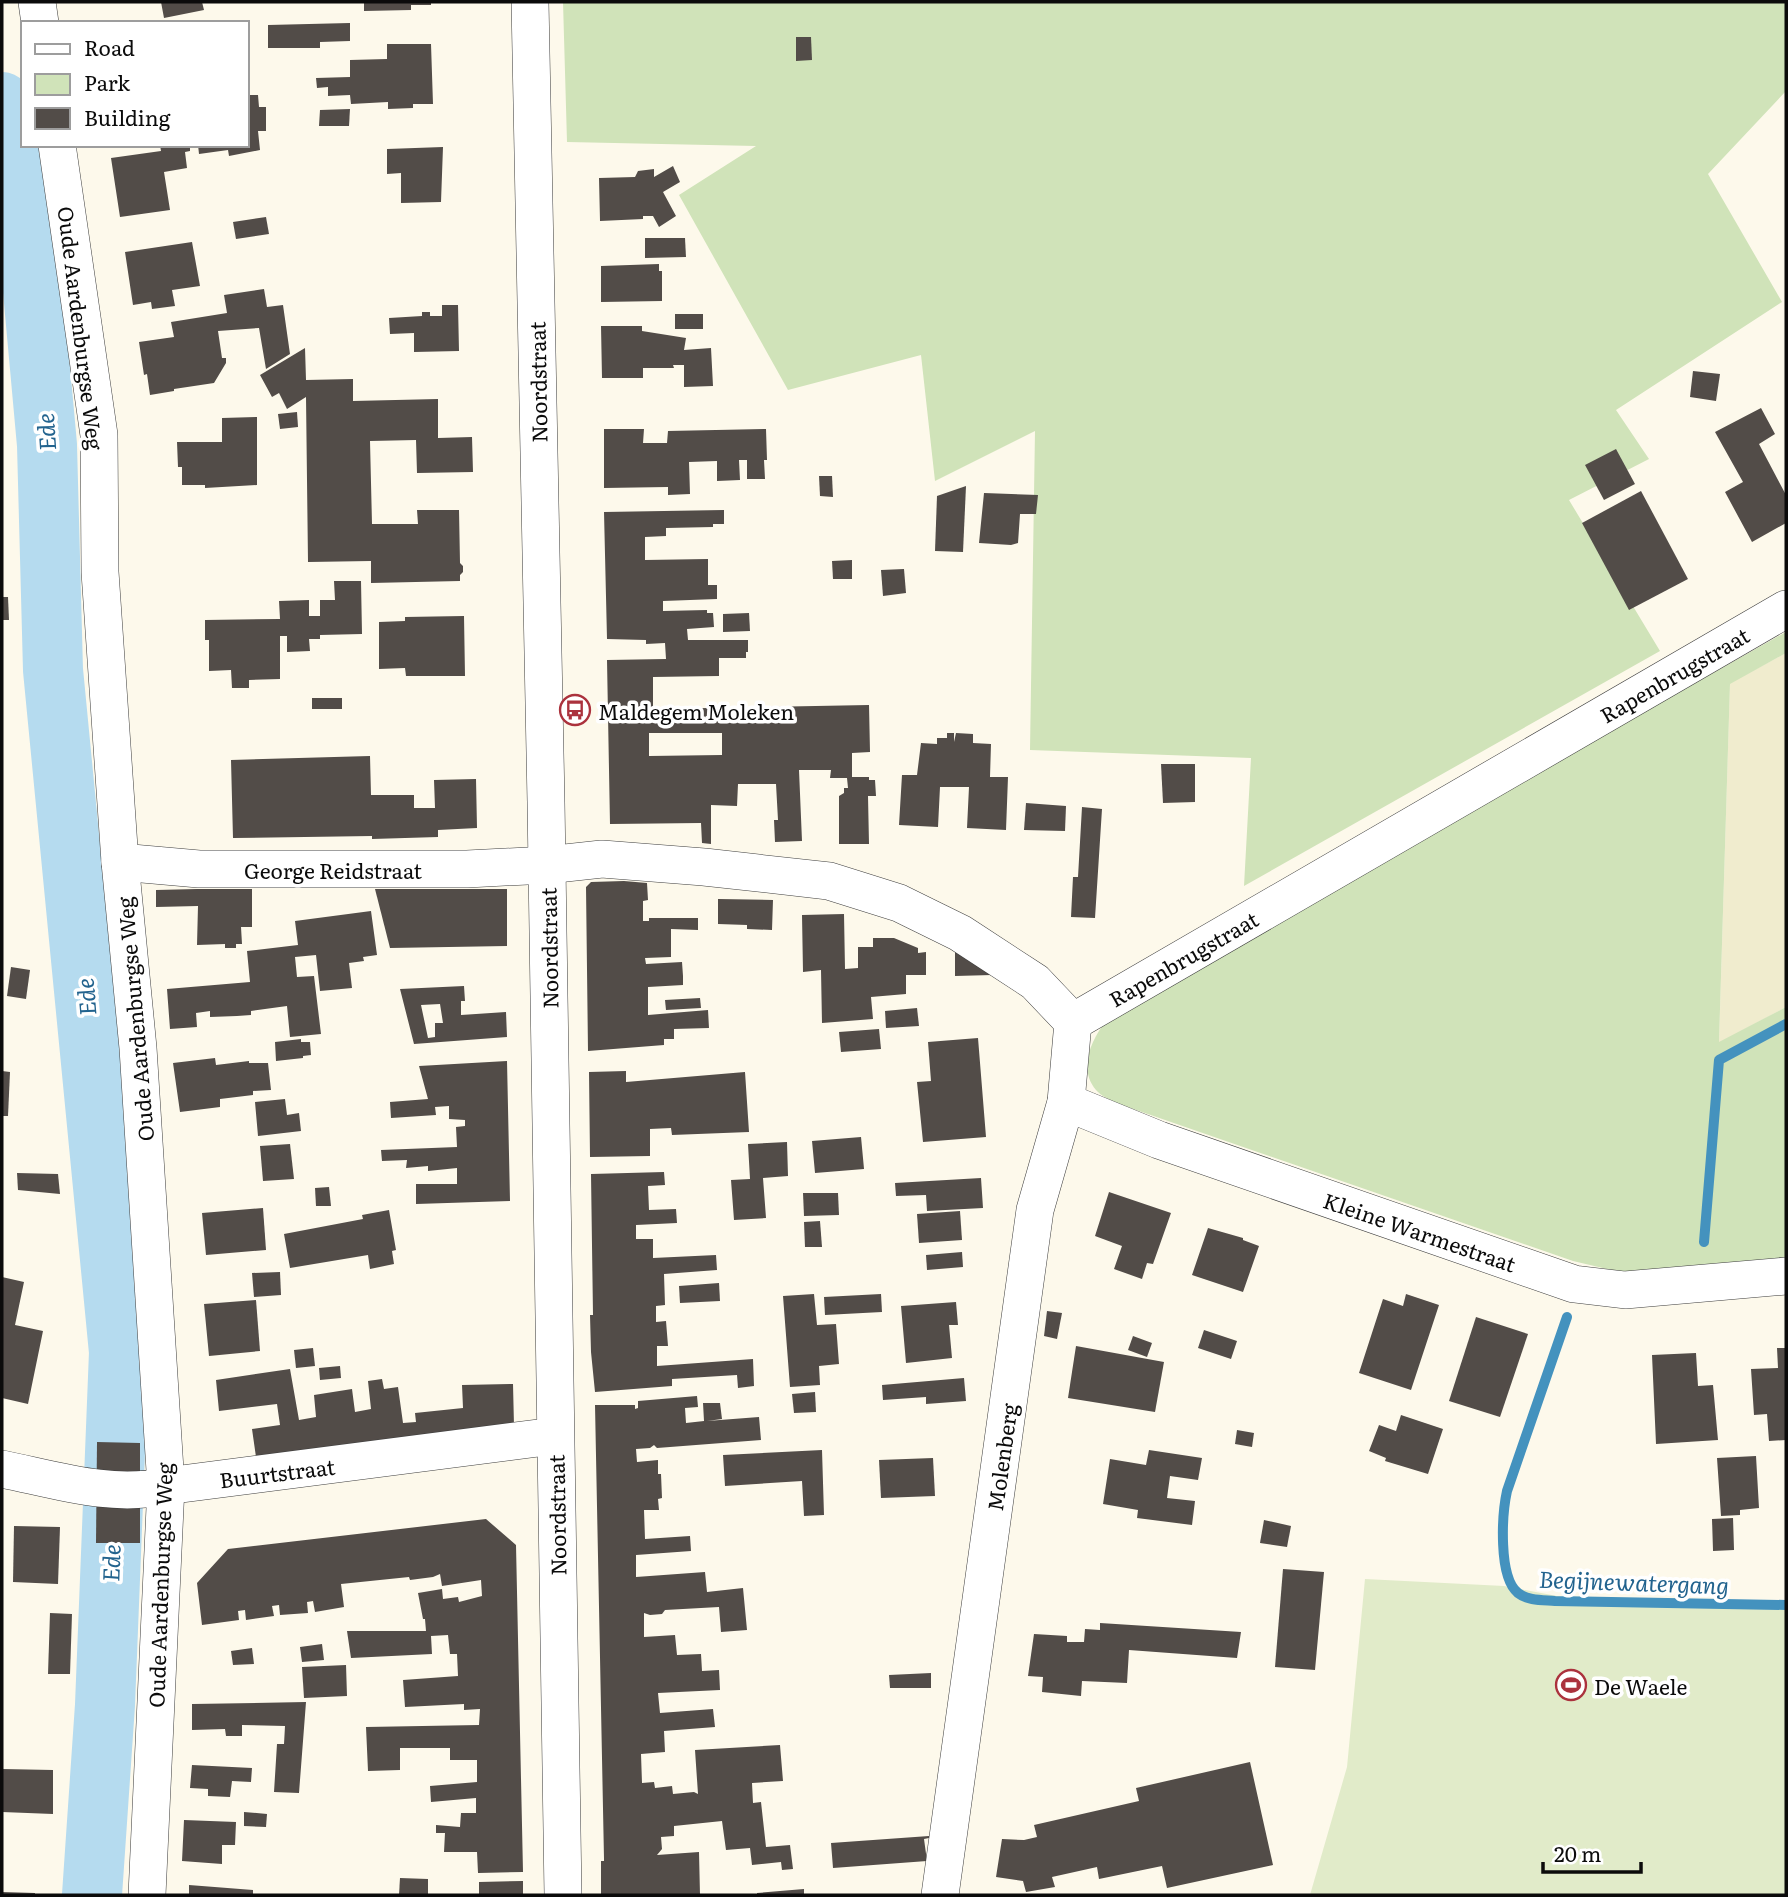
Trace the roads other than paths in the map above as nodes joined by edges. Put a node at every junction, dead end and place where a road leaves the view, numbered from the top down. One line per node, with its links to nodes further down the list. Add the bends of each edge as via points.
1 (37, 2): 3 (street)
2 (530, 2): 7 (street, Noordstraat)
3 (40, 21)
4 (57, 147): 6 (street, Oude Aardenburgse Weg, via 99,435 100,572)
5 (1786, 609): 8 (street, Rapenbrugstraat)
6 (120, 862): 7 (street, George Reidstraat, via 199,869); 13 (street, Oude Aardenburgse Weg, via 138,1048)
7 (547, 865): 8 (street, via 602,859 829,881 899,903 960,933 1035,982); 11 (street, Noordstraat)
8 (1073, 1022): 9 (street, Molenberg)
9 (1066, 1102): 10 (street, Kleine Warmestraat, via 1172,1145 1574,1284 1625,1290); 16 (street, Molenberg, via 1035,1210)
10 (1786, 1276)
11 (554, 1436): 13 (street, Buurtstraat); 15 (street, Noordstraat)
12 (2, 1469): 13 (street, Buurtstraat, via 97,1489)
13 (153, 1489): 14 (street, Oude Aardenburgse Weg)
14 (147, 1895)
15 (563, 1895)
16 (940, 1895)

